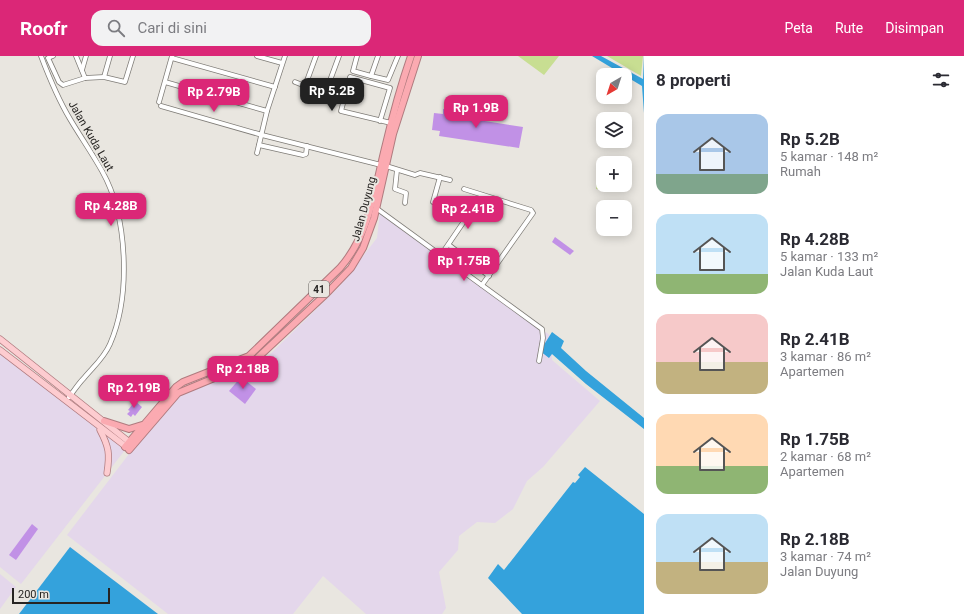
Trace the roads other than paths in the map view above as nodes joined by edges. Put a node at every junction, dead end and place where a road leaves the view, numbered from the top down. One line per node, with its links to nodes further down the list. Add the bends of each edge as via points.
1 (41, 56): 27 (street, Jalan Kuda Laut)
2 (53, 56): 24 (street, via 48,58 59,82)
3 (76, 56): 18 (street)
4 (86, 56): 18 (street)
5 (110, 56): 20 (street)
6 (132, 56): 20 (street, via 125,82)
7 (257, 56): 17 (street)
8 (284, 56): 17 (street)
9 (316, 56): 25 (street)
10 (339, 56): 29 (street)
11 (357, 56): 19 (street, via 352,71)
12 (378, 56): 19 (street)
13 (398, 56): 19 (street, via 390,79)
14 (411, 56): 31 (highway, Jalan Duyung / 41)
15 (418, 56): 31 (highway, Jalan Duyung / 41)
16 (172, 57): 22 (street); 26 (street)
17 (282, 63): 26 (street)
18 (82, 70): 21 (street)
19 (371, 76)
20 (104, 77): 21 (street)
21 (85, 78): 24 (street)
22 (166, 82): 32 (street); 35 (street, via 160,104)
23 (295, 82): 25 (street)
24 (63, 85): 27 (street)
25 (305, 86): 29 (street)
26 (275, 88): 32 (street)
27 (55, 89): 57 (street, Jalan Kuda Laut, via 109,186 115,204 122,246 123,277 114,333 101,359)
28 (389, 90): 31 (street); 33 (street); 33 (street, via 388,87 352,77 348,79 341,111)
29 (325, 94): 30 (street)
30 (333, 97)
31 (400, 97): 34 (highway, Jalan Duyung / 41); 39 (highway, Jalan Duyung / 41)
32 (267, 111): 35 (street)
33 (380, 121): 34 (street)
34 (391, 124): 39 (highway, Jalan Duyung / 41)
35 (262, 135): 36 (street); 37 (street)
36 (260, 145): 37 (street, via 304,155); 38 (street)
37 (307, 146): 39 (street)
38 (257, 152)
39 (383, 166): 40 (street); 47 (highway, Jalan Duyung / 41); 52 (highway, Jalan Duyung / 41, via 357,246)
40 (397, 170): 41 (street); 46 (street, via 395,189 406,193)
41 (440, 177): 42 (street); 45 (street)
42 (450, 180)
43 (464, 189): 44 (street)
44 (482, 195): 48 (street); 50 (street, via 531,210 533,213)
45 (433, 202)
46 (405, 203)
47 (376, 208): 49 (street); 53 (highway, Jalan Duyung / 41, via 361,253 345,275)
48 (449, 245): 49 (street); 50 (street)
49 (441, 255): 51 (street)
50 (489, 276): 51 (street)
51 (482, 285): 56 (street, via 542,329)
52 (321, 287): 53 (highway); 60 (highway, Jalan Duyung / 41, via 253,353 240,361 180,384)
53 (327, 293): 62 (highway, Jalan Duyung / 41, via 253,362 178,393)
54 (0, 339): 57 (main road)
55 (0, 350): 58 (main road)
56 (539, 361)
57 (71, 395): 58 (street, Jalan Kuda Laut); 59 (main road)
58 (65, 401): 61 (main road)
59 (104, 422): 60 (highway, via 129,429); 62 (main road)
60 (144, 424): 62 (highway, Jalan Duyung / 41)
61 (99, 428): 62 (main road); 63 (main road, via 107,442)
62 (129, 446)
63 (107, 473)

